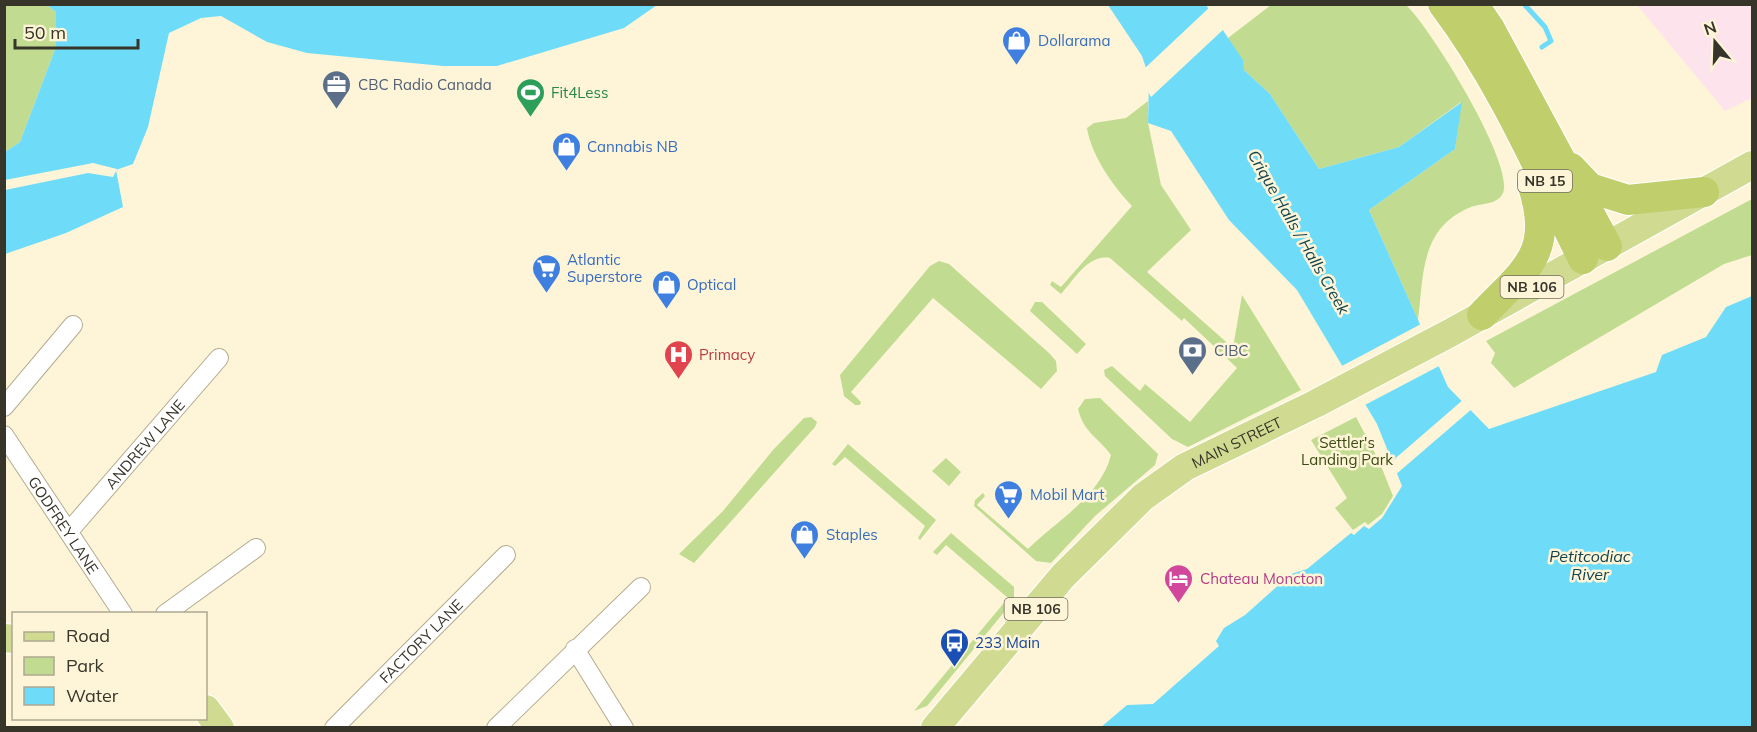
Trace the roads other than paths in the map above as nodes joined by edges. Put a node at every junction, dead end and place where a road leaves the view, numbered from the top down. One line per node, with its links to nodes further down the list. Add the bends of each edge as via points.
1 (1443, 4): 3 (highway, NB 15, via 1468,37)
2 (1473, 4): 4 (highway, NB 15)
3 (1507, 103): 7 (highway, NB 15); 8 (highway, via 1540,208 1542,233 1532,262)
4 (1557, 154): 6 (highway, via 1590,188 1628,200); 7 (highway, NB 15)
5 (1752, 165): 6 (main road, NB 106)
6 (1704, 192): 7 (main road, NB 106)
7 (1595, 253): 8 (main road, MAIN STREET / NB 106)
8 (1482, 315): 25 (main road, MAIN STREET / NB 106, via 1315,404 1185,467 1143,497 1063,576)
9 (73, 325): 11 (street)
10 (219, 358): 13 (street, ANDREW LANE)
11 (4, 407)
12 (4, 435): 13 (street, GODFREY LANE)
13 (70, 530): 17 (street, GODFREY LANE)
14 (256, 548): 18 (street)
15 (506, 555): 22 (street, FACTORY LANE)
16 (641, 587): 19 (street)
17 (122, 612)
18 (168, 612)
19 (576, 649): 23 (street); 24 (street)
20 (207, 710): 21 (main road)
21 (220, 728)
22 (334, 728)
23 (496, 728)
24 (624, 728)
25 (936, 728)

